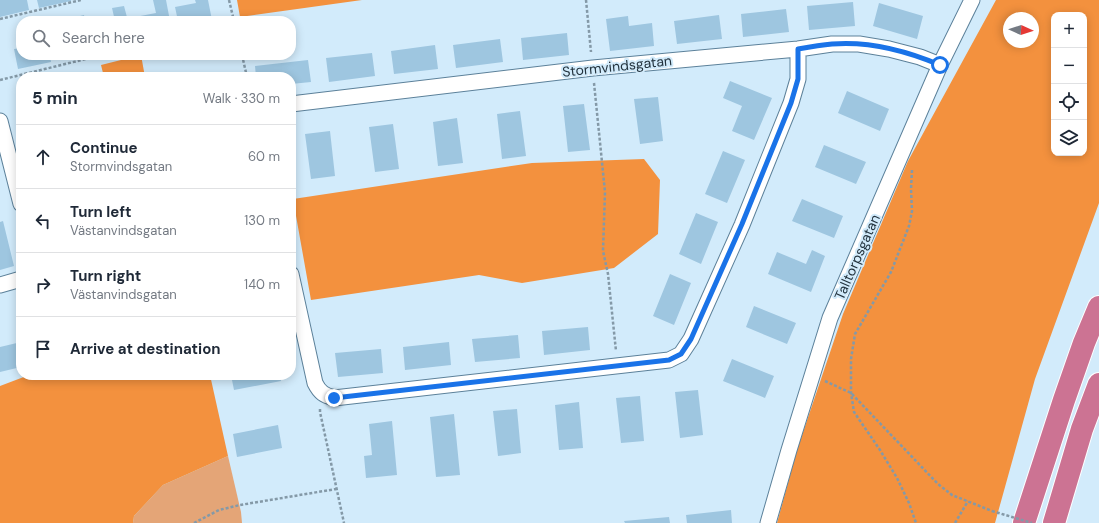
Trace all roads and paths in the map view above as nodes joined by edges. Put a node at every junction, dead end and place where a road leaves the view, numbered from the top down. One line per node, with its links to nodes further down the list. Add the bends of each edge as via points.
1 (79, 0): 6 (path)
2 (229, 0): 5 (path)
3 (586, 0): 11 (path)
4 (972, 0): 10 (street, Talltorpsgatan)
5 (233, 16)
6 (0, 19)
7 (798, 49): 10 (street, Stormvindsgatan, via 832,44 859,44 890,49); 11 (street, Stormvindsgatan); 24 (street, via 798,79 791,103 742,224 691,339 681,354 669,360)
8 (82, 60): 12 (path)
9 (243, 60): 13 (path)
10 (940, 65): 25 (street, Talltorpsgatan, via 830,318)
11 (593, 68): 16 (street, Stormvindsgatan); 24 (path, via 605,192 603,250 608,274)
12 (33, 72)
13 (246, 72)
14 (16, 76): 15 (path)
15 (0, 80)
16 (296, 103)
17 (0, 121): 19 (street)
18 (912, 166): 27 (path, via 912,211 909,226 891,272 855,334 851,359)
19 (16, 184)
20 (16, 280): 21 (street)
21 (0, 284)
22 (296, 297): 28 (street, via 315,383)
23 (1099, 307): 37 (highway, via 1064,400)
24 (617, 365): 28 (street, via 334,398)
25 (812, 375): 27 (path); 34 (street, Talltorpsgatan)
26 (1099, 384): 39 (highway, via 1082,429)
27 (851, 393): 31 (path, via 938,484 952,495); 35 (path, via 854,412 897,478 910,503)
28 (322, 394): 30 (path, via 320,412)
29 (1099, 424): 40 (highway)
30 (336, 489): 32 (path, via 219,510); 33 (path)
31 (968, 501): 36 (path); 38 (path, bridge)
32 (194, 523)
33 (344, 523)
34 (768, 523)
35 (916, 523)
36 (955, 523)
37 (1024, 523)
38 (1032, 523)
39 (1054, 523)
40 (1069, 523)

